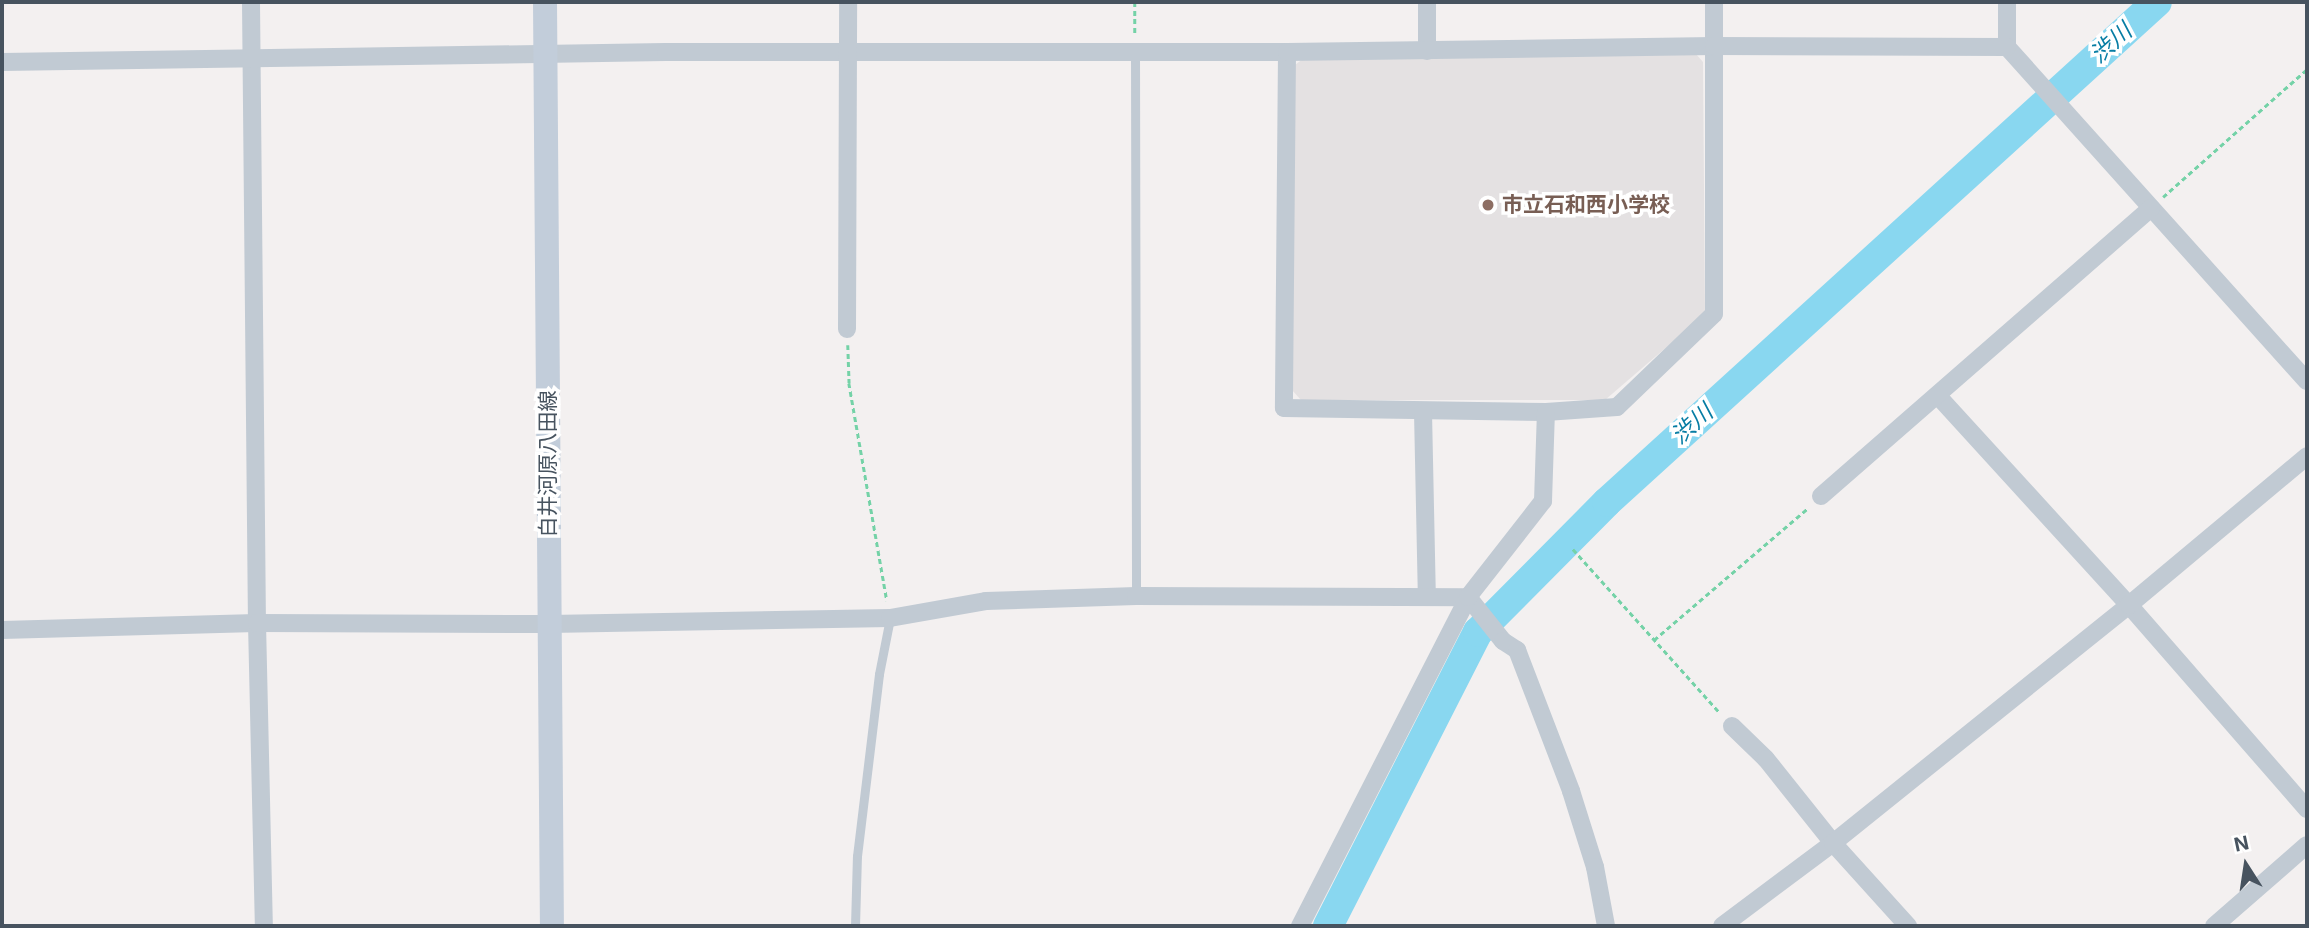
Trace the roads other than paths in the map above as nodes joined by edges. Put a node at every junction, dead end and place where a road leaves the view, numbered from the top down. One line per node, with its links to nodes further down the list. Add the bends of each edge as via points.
1 (251, 2): 14 (street)
2 (545, 2): 13 (main road, 白井河原八田線)
3 (848, 2): 12 (street)
4 (1427, 2): 10 (street)
5 (1714, 2): 7 (street)
6 (2007, 2): 8 (street)
7 (1714, 46): 8 (street); 10 (street); 21 (street, via 1714,314 1617,407)
8 (2007, 47): 16 (street)
9 (1135, 51): 11 (street); 12 (street); 24 (lane)
10 (1427, 51): 11 (street)
11 (1287, 52): 20 (street, via 1284,408)
12 (848, 53): 13 (street); 17 (street)
13 (545, 55): 14 (street); 30 (main road, 白井河原八田線)
14 (252, 56): 15 (street); 29 (street)
15 (2, 62)
16 (2151, 208): 18 (street); 19 (street)
17 (847, 329)
18 (2307, 382)
19 (1938, 396): 23 (street); 27 (street)
20 (1423, 412): 21 (street); 25 (street)
21 (1546, 412): 26 (street, via 1543,501)
22 (2307, 456): 27 (street)
23 (1821, 496)
24 (1136, 596): 25 (street); 28 (street, via 986,601)
25 (1427, 597): 26 (street)
26 (1472, 604): 39 (street); 40 (street, via 1503,641 1517,650 1571,791 1595,867)
27 (2129, 605): 33 (street); 34 (street)
28 (890, 618): 30 (street); 38 (lane, via 858,856)
29 (257, 623): 30 (street); 31 (street); 36 (street)
30 (549, 624): 37 (main road, 白井河原八田線)
31 (2, 629)
32 (1732, 726): 34 (street, via 1766,759)
33 (2307, 809)
34 (1833, 843): 41 (street); 42 (street)
35 (2307, 845): 43 (street)
36 (264, 926)
37 (552, 926)
38 (855, 926)
39 (1300, 926)
40 (1606, 926)
41 (1722, 926)
42 (1908, 926)
43 (2214, 926)

